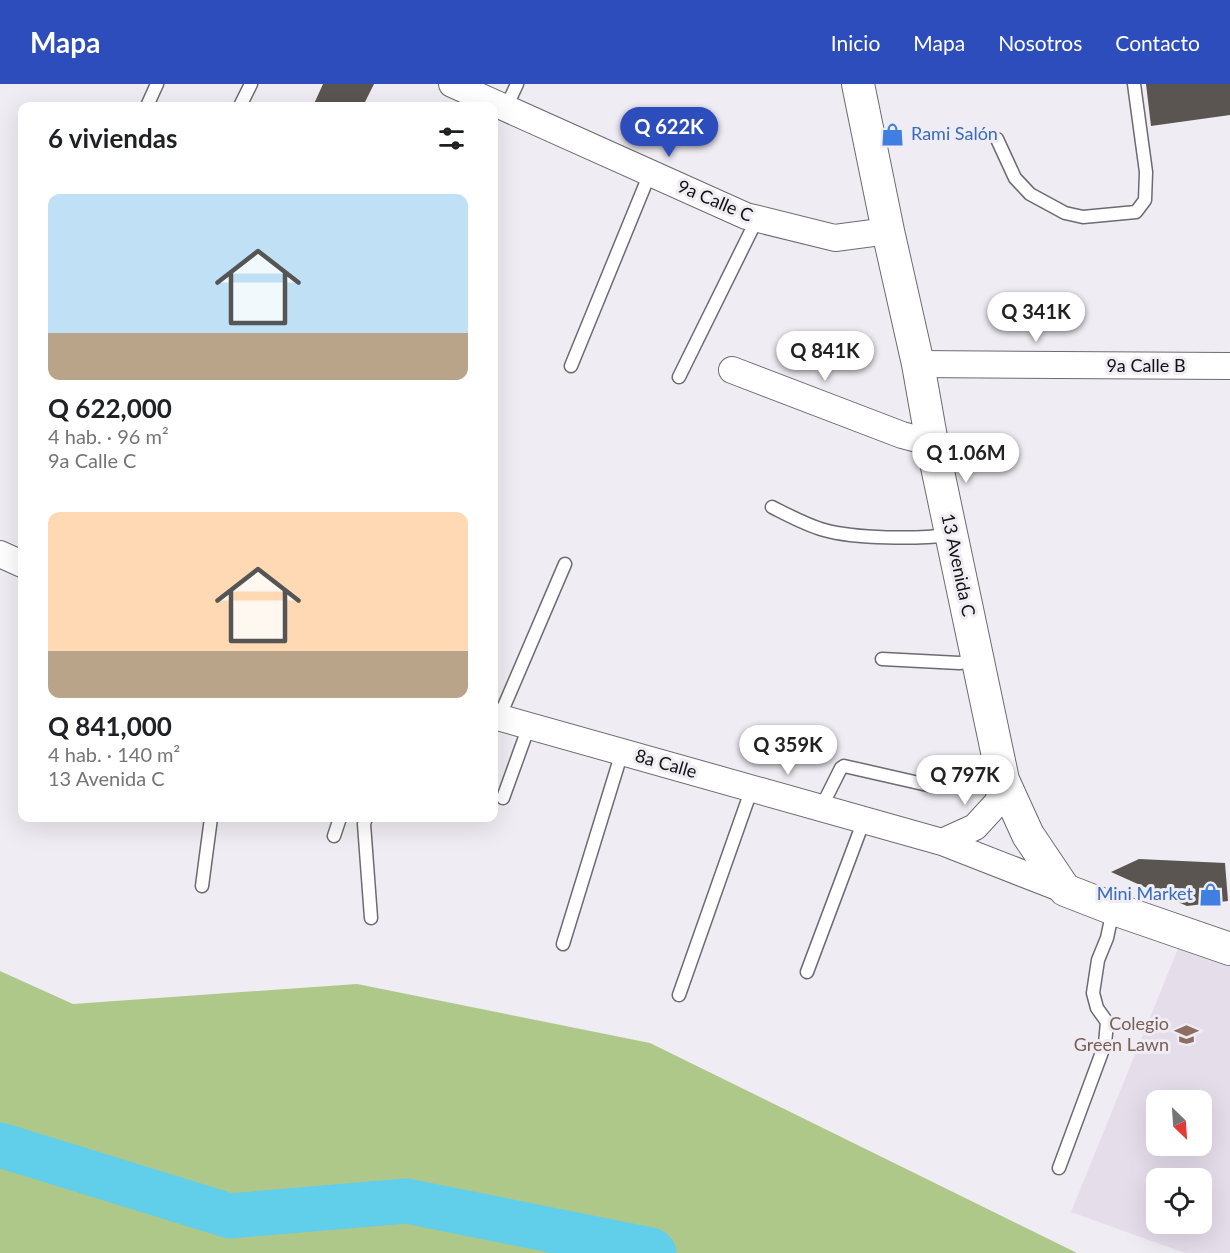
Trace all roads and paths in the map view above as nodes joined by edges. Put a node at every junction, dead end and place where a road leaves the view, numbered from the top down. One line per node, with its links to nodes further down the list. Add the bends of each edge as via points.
1 (157, 84): 7 (lane)
2 (250, 84): 8 (lane)
3 (452, 84): 9 (street, 9a Calle C)
4 (517, 84): 11 (lane)
5 (858, 84): 15 (street, 13 Avenida C)
6 (1134, 84): 12 (lane, via 1146,172 1145,200 1136,212 1083,217 1065,213 1030,194 1015,178)
7 (149, 102)
8 (242, 102)
9 (492, 102)
10 (498, 104): 11 (street, 9a Calle C)
11 (506, 108): 13 (street, 9a Calle C)
12 (997, 139)
13 (650, 173): 14 (street, 9a Calle C); 17 (lane)
14 (757, 219): 15 (street, 9a Calle C, via 835,238); 20 (lane)
15 (888, 231): 16 (street, 13 Avenida C)
16 (918, 364): 18 (street, 9a Calle B); 21 (street, 13 Avenida C)
17 (572, 366)
18 (1230, 366)
19 (732, 370): 21 (street, via 902,435)
20 (679, 377)
21 (932, 442): 23 (street, 13 Avenida C)
22 (772, 507): 23 (lane, via 823,530 857,535)
23 (951, 535): 28 (street, 13 Avenida C)
24 (0, 554): 25 (street)
25 (18, 562)
26 (565, 564): 29 (lane)
27 (882, 658): 28 (lane)
28 (978, 661): 33 (street, 13 Avenida C)
29 (498, 713)
30 (498, 718): 31 (street, 8a Calle)
31 (529, 726): 32 (street, 8a Calle); 36 (lane)
32 (622, 752): 35 (street, 8a Calle); 48 (lane)
33 (1003, 780): 43 (street, via 998,802 975,827); 45 (street, 13 Avenida C, via 1028,835)
34 (932, 786): 37 (lane, via 844,766)
35 (752, 788): 37 (street, 8a Calle); 51 (lane)
36 (502, 798)
37 (821, 808): 38 (street, 8a Calle)
38 (864, 820): 43 (street, 8a Calle); 50 (lane)
39 (210, 822): 44 (lane)
40 (339, 822): 42 (lane)
41 (365, 822): 47 (lane)
42 (334, 836)
43 (942, 842): 45 (street, 8a Calle)
44 (202, 886)
45 (1065, 890): 46 (street, 8a Calle)
46 (1114, 909): 49 (street, 8a Calle); 52 (lane, via 1098,960 1093,993 1107,1022 1105,1044)
47 (371, 918)
48 (563, 944)
49 (1230, 949)
50 (807, 972)
51 (679, 995)
52 (1059, 1168)

